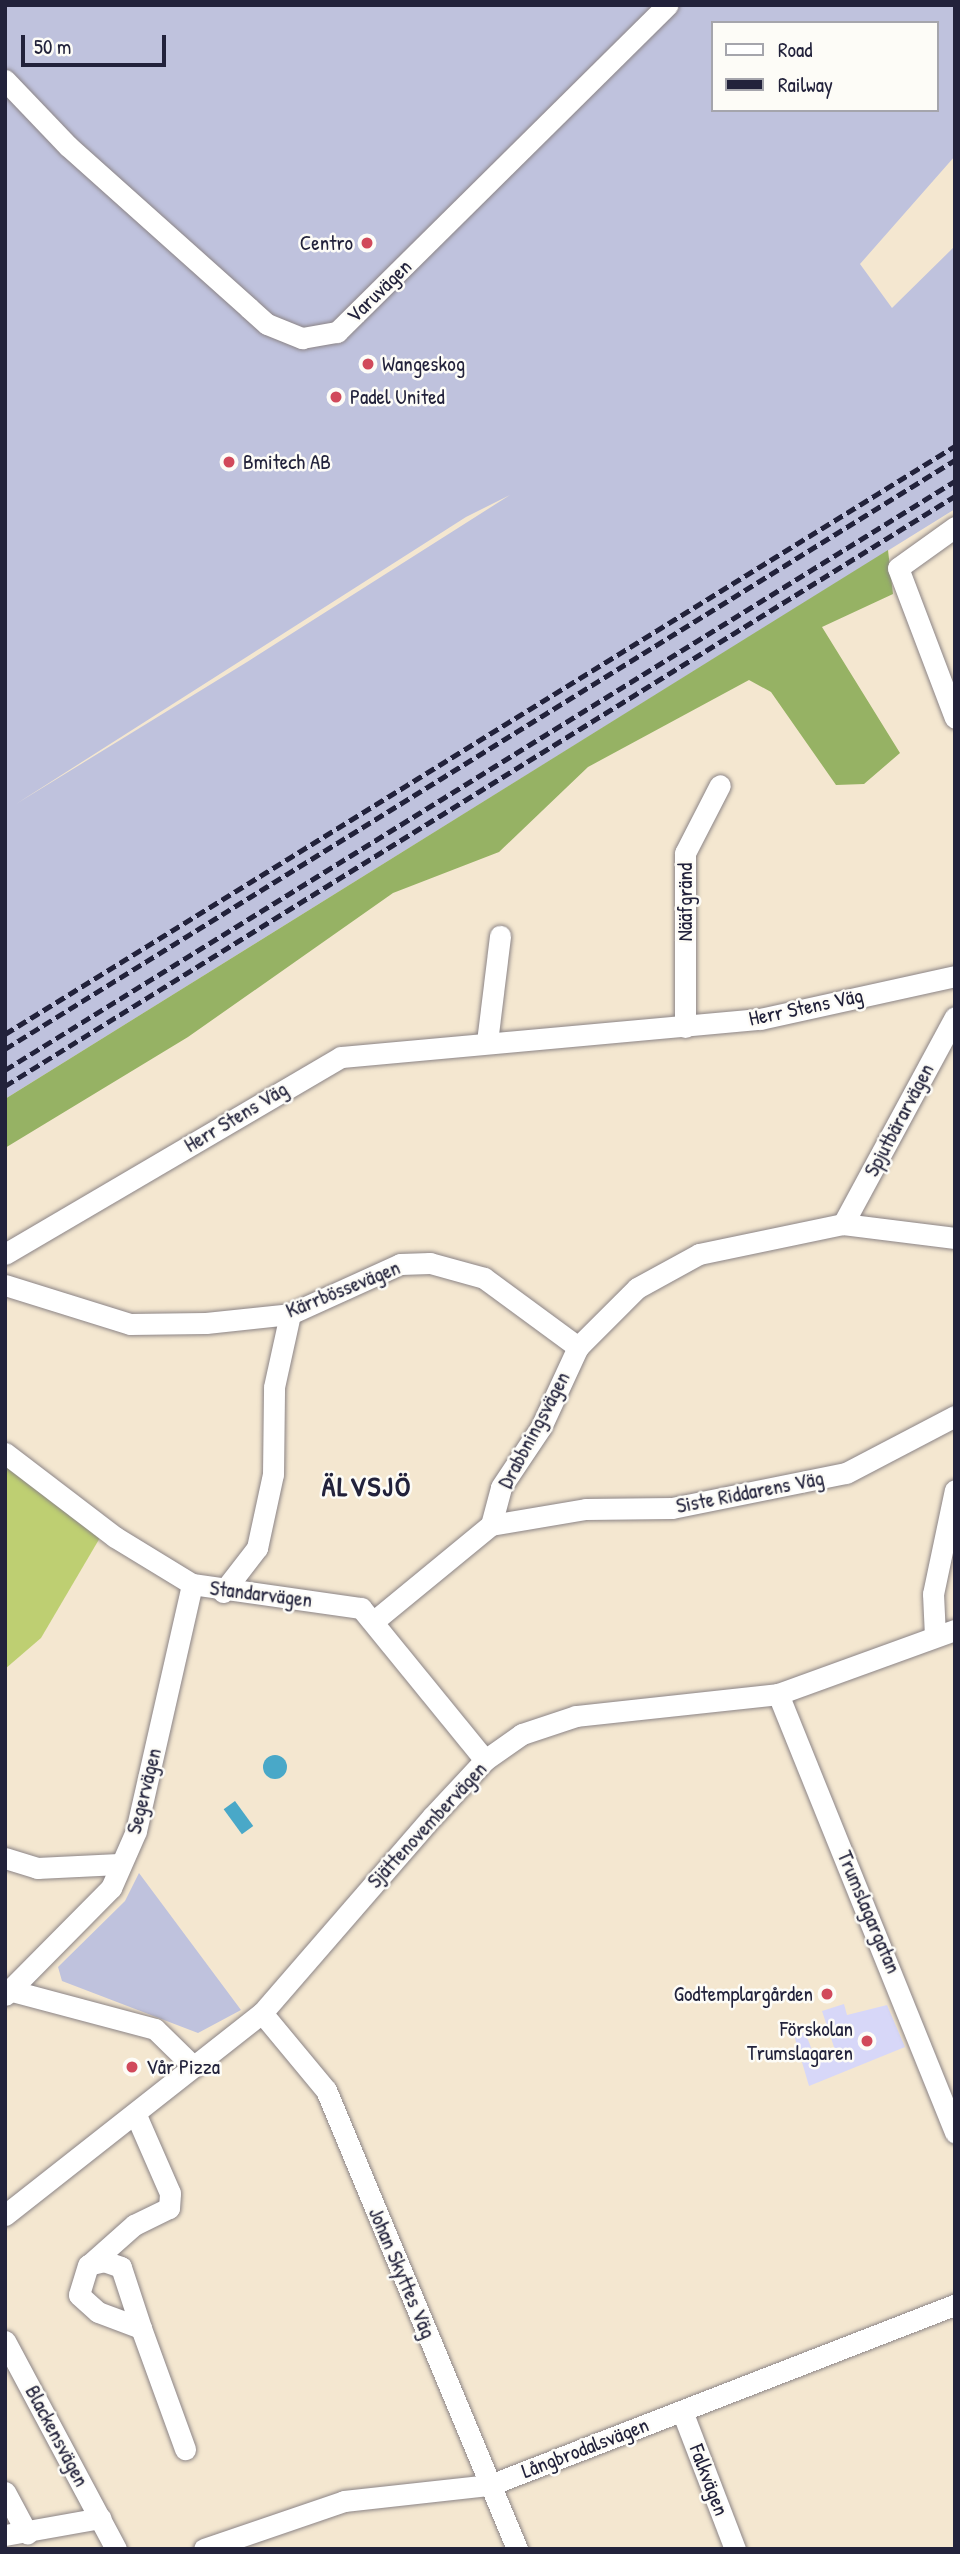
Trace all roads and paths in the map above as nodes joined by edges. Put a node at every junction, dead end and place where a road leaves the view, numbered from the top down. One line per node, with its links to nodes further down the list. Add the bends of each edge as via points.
1 (668, 5): 2 (street, Varuvägen, via 337,332 302,338 248,308 68,146)
2 (5, 80)
3 (955, 527): 4 (street, via 898,568)
4 (955, 718)
5 (720, 785): 9 (street, Nääfgränd, via 684,853)
6 (500, 936): 10 (street)
7 (955, 976): 9 (street, Herr Stens Väg, via 760,1019)
8 (955, 1017): 11 (street, Spjutbärarvägen)
9 (685, 1027): 10 (street, Herr Stens Väg)
10 (487, 1042): 13 (street, Herr Stens Väg, via 341,1057)
11 (844, 1224): 12 (street, Drabbningsvägen); 16 (street, Drabbningsvägen, via 699,1254 637,1288)
12 (955, 1238)
13 (5, 1254)
14 (5, 1286): 15 (street, Kärrbössevägen, via 146,1326)
15 (290, 1314): 16 (street, Kärrbössevägen, via 400,1264 430,1263 484,1278); 22 (street, via 274,1387 273,1474 257,1548)
16 (578, 1347): 20 (street, Drabbningsvägen, via 541,1427 502,1486)
17 (955, 1416): 20 (street, Siste Riddarens Väg, via 832,1476 699,1504 586,1509)
18 (5, 1453): 21 (street, Standarvägen, via 115,1537)
19 (955, 1490): 24 (street, via 933,1594)
20 (491, 1525): 23 (street)
21 (192, 1584): 22 (street, Standarvägen); 28 (street, Segervägen, via 136,1831)
22 (223, 1592): 23 (street, Standarvägen, via 341,1603 361,1608)
23 (374, 1622): 26 (street, Standarvägen)
24 (945, 1633): 25 (street, Sjättenovembervägen)
25 (778, 1694): 26 (street, Sjättenovembervägen, via 576,1716 522,1734); 33 (street, Trumslagargatan)
26 (485, 1760): 30 (street, Sjättenovembervägen)
27 (5, 1858): 28 (street, via 37,1868)
28 (119, 1864): 29 (street, Segervägen, via 104,1897)
29 (7, 1992): 31 (street, via 155,2029)
30 (262, 2013): 31 (street, Sjättenovembervägen); 41 (street, Johan Skyttes Väg, via 326,2090)
31 (194, 2067): 32 (street, Sjättenovembervägen)
32 (135, 2113): 34 (street, Sjättenovembervägen); 35 (street, via 170,2193 169,2208 134,2225)
33 (955, 2133)
34 (5, 2215)
35 (88, 2265): 37 (street, via 104,2261 121,2267); 37 (street, via 79,2295 86,2305)
36 (955, 2305): 39 (street, Långbrodalsvägen)
37 (141, 2328): 40 (street)
38 (8, 2351): 43 (street, Blackensvägen)
39 (682, 2411): 41 (street, Långbrodalsvägen); 49 (street, Falkvägen)
40 (185, 2449)
41 (490, 2485): 47 (street, Långbrodalsvägen, via 344,2501); 48 (street, Johan Skyttes Väg)
42 (5, 2492): 44 (street)
43 (100, 2518): 44 (street); 46 (street, Blackensvägen)
44 (27, 2533): 45 (street)
45 (5, 2535)
46 (116, 2549)
47 (204, 2549)
48 (517, 2549)
49 (736, 2549)

